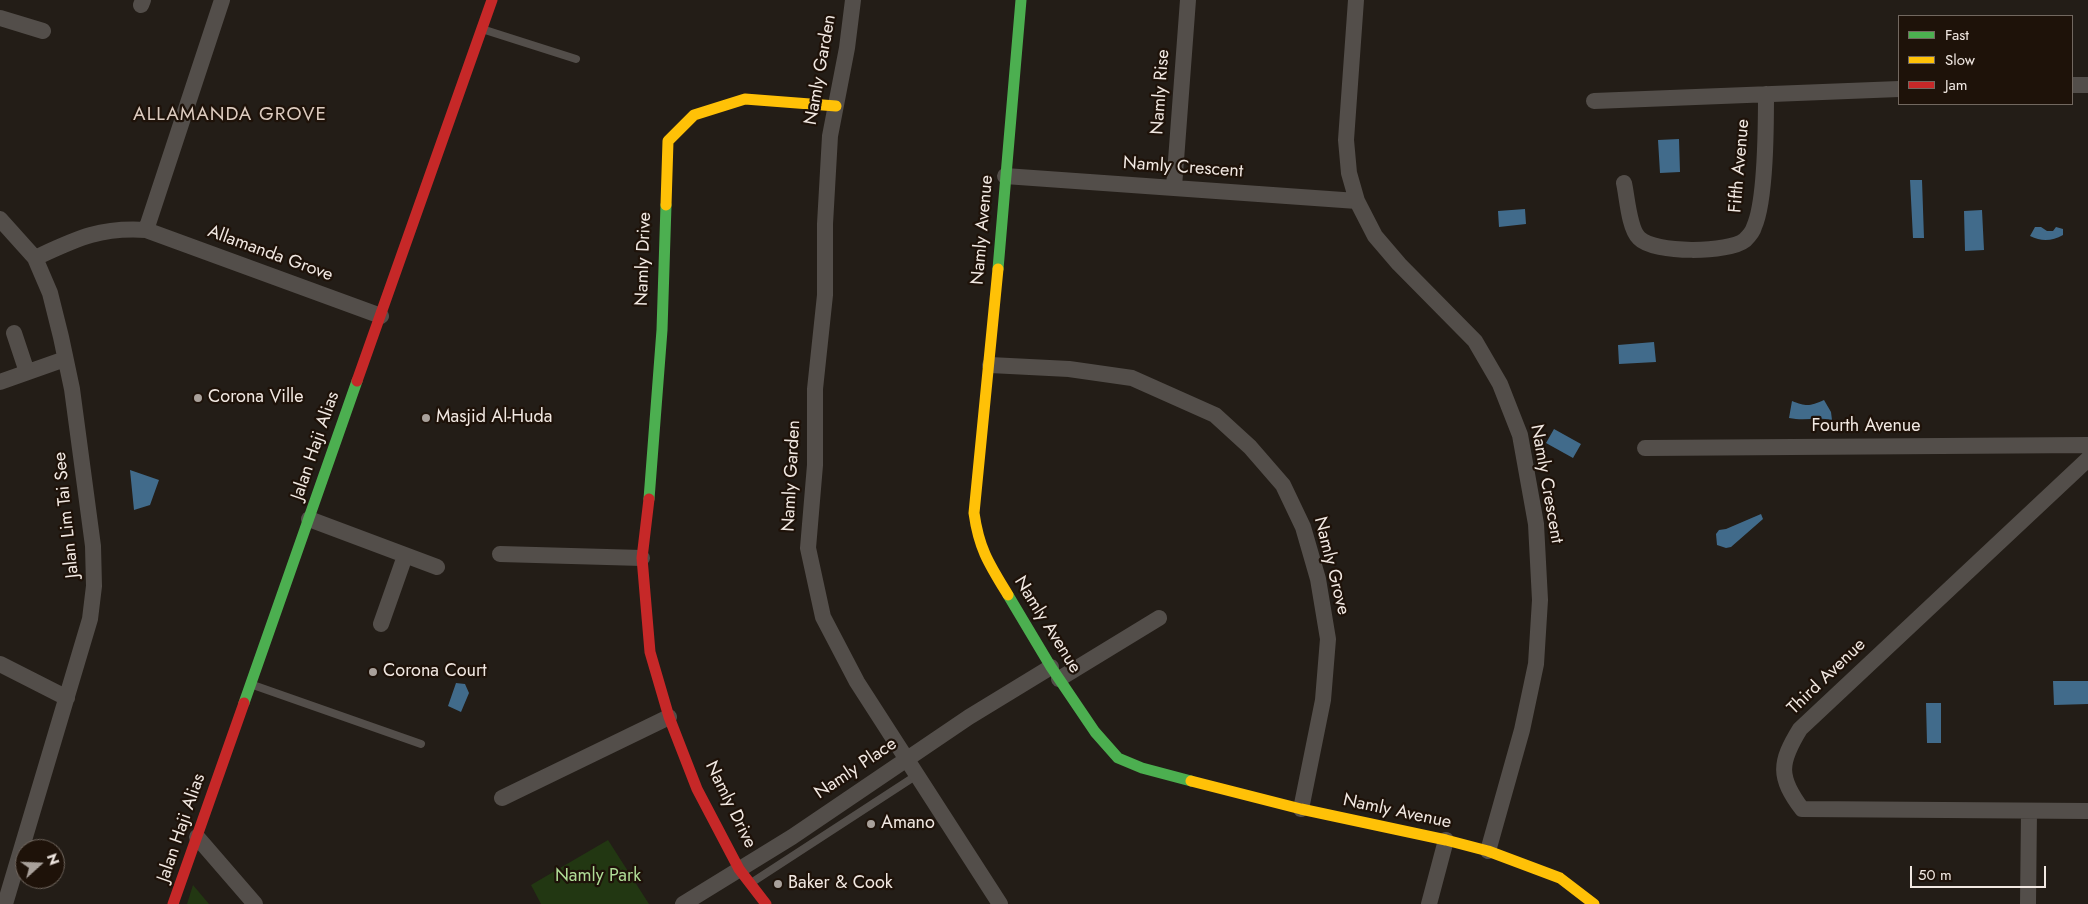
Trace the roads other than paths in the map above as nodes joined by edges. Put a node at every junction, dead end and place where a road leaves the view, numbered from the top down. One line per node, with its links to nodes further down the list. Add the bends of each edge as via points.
1 (222, 0): 22 (street)
2 (492, 0): 8 (street, Jalan Haji Alias)
3 (853, 0): 16 (street, Namly Garden)
4 (1020, 0): 17 (street, Namly Avenue)
5 (1188, 0): 19 (street, Namly Rise)
6 (1356, 0): 20 (street, Namly Crescent, via 1346,140 1349,173)
7 (0, 18): 9 (street)
8 (482, 29): 10 (lane); 24 (street, Jalan Haji Alias)
9 (43, 31)
10 (576, 59)
11 (2073, 85): 12 (street)
12 (2088, 85)
13 (1898, 89): 14 (street, Fifth Avenue)
14 (1766, 94): 15 (street, Fifth Avenue); 18 (street, Fifth Avenue, via 1760,204 1754,227 1746,240 1713,249 1681,250 1659,248 1639,239)
15 (1594, 101)
16 (836, 106): 36 (street, Namly Drive, via 745,99 694,116 668,142 662,330); 46 (street, Namly Garden, via 830,136 825,295 814,389 815,465 808,548 823,617 857,682)
17 (1005, 176): 19 (street, Namly Crescent); 27 (street, Namly Avenue)
18 (1624, 183)
19 (1174, 187): 20 (street, Namly Crescent)
20 (1357, 201): 54 (street, Namly Crescent, via 1375,236 1475,341 1500,384 1520,435 1536,524 1540,600 1536,664 1518,746)
21 (0, 219): 23 (street, Jalan Lim Tai See)
22 (146, 230): 23 (street, Allamanda Grove, via 122,228 91,233); 24 (street, Allamanda Grove)
23 (36, 258): 26 (street, Jalan Lim Tai See, via 50,293)
24 (381, 316): 33 (street, Jalan Haji Alias)
25 (14, 333): 28 (street)
26 (65, 359): 28 (street); 43 (street, Jalan Lim Tai See, via 93,546 94,586 90,619)
27 (990, 365): 41 (street, Namly Avenue, via 974,513 977,534 985,558); 49 (street, Namly Grove, via 1069,369 1132,378 1215,415 1250,447 1283,486 1303,527 1318,579 1328,639 1324,700)
28 (27, 372): 29 (street)
29 (0, 382)
30 (2088, 445): 31 (street, Fourth Avenue)
31 (1645, 448)
32 (2088, 459): 50 (street, Third Avenue, via 1800,729 1788,748 1784,769 1788,790 1802,809)
33 (309, 519): 35 (street); 42 (street, Jalan Haji Alias)
34 (500, 554): 36 (street)
35 (405, 556): 37 (street); 39 (street)
36 (642, 558): 44 (street, Namly Drive, via 650,652)
37 (437, 567)
38 (1160, 618): 41 (street, Namly Place)
39 (381, 624)
40 (0, 664): 43 (street)
41 (1055, 673): 46 (street, Namly Place, via 969,718); 49 (street, Namly Avenue, via 1095,732 1118,758 1142,768)
42 (251, 684): 45 (lane); 52 (street, Jalan Haji Alias)
43 (67, 698): 57 (street, Jalan Lim Tai See)
44 (669, 716): 48 (street); 55 (street, Namly Drive, via 697,789)
45 (421, 744)
46 (907, 759): 47 (street, Namly Garden); 55 (street, Namly Place)
47 (917, 774): 56 (lane); 62 (street, Namly Garden)
48 (502, 798)
49 (1301, 809): 53 (street, Namly Avenue)
50 (2029, 811): 51 (street, Third Avenue); 65 (street)
51 (2088, 811)
52 (197, 837): 58 (street, Jalan Haji Alias); 59 (street)
53 (1446, 840): 54 (street, Namly Avenue); 63 (street)
54 (1488, 851): 64 (street, Namly Avenue, via 1560,878)
55 (739, 869): 56 (street, Namly Drive); 60 (street, Namly Place)
56 (750, 883): 61 (street, Namly Drive)
57 (4, 904)
58 (174, 904)
59 (255, 904)
60 (684, 904)
61 (766, 904)
62 (1000, 904)
63 (1429, 904)
64 (1594, 904)
65 (2028, 904)

